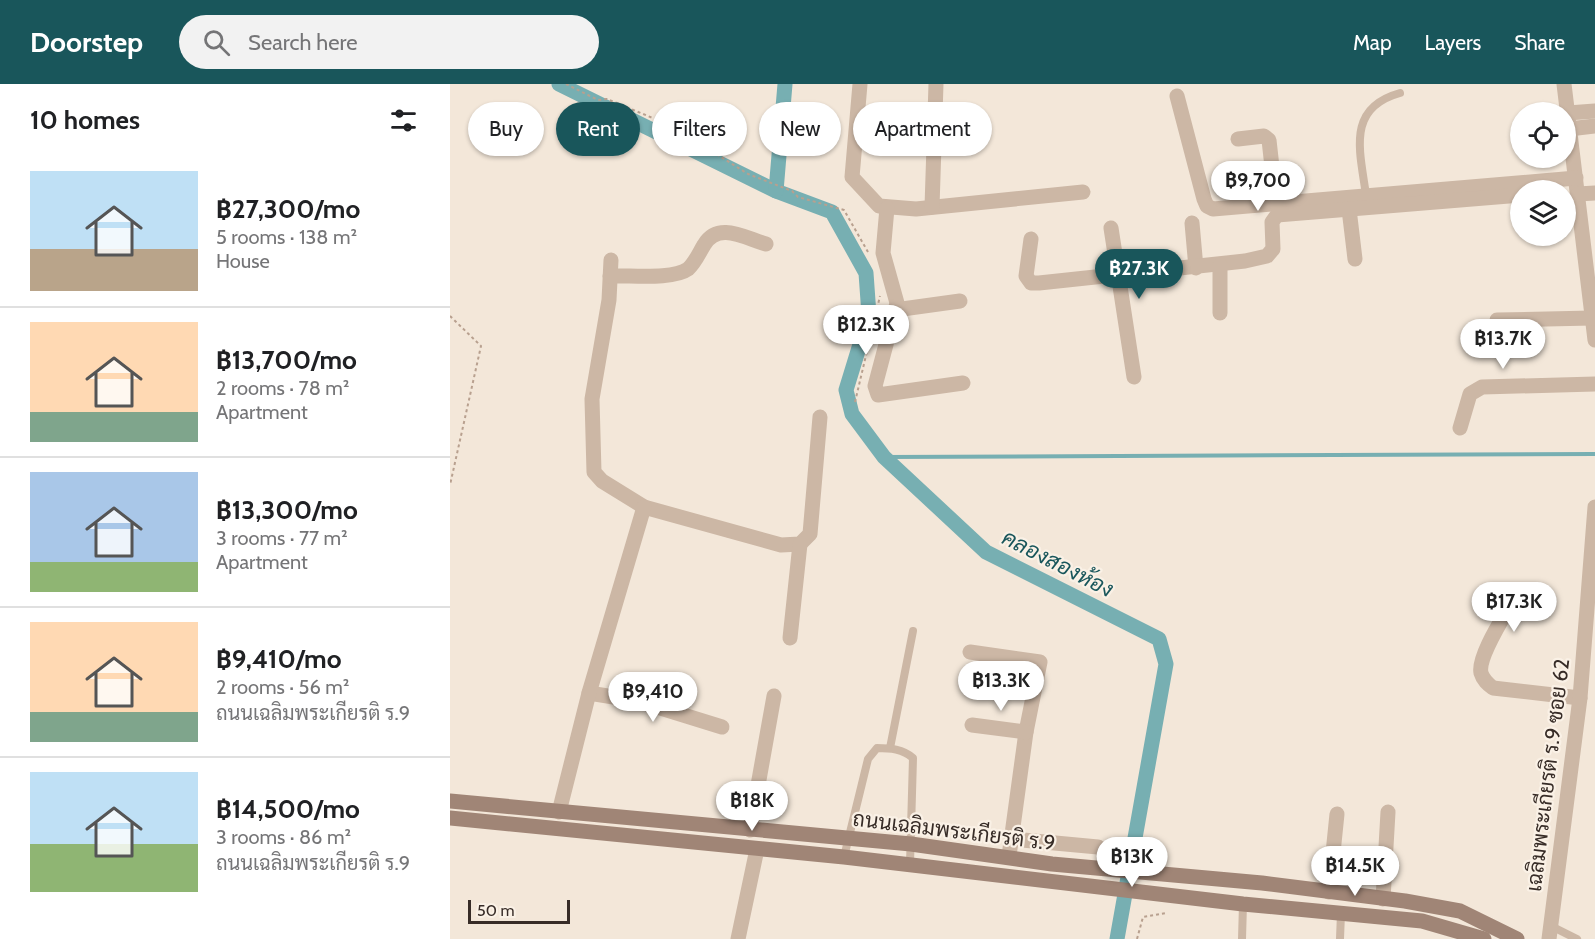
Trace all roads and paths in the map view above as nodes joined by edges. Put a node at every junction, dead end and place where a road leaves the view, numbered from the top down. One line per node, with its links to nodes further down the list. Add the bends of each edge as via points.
1 (566, 84): 28 (path, via 598,100 607,99 672,126 748,174 798,197 844,210)
2 (860, 84): 22 (street, via 852,177 879,206)
3 (936, 84): 21 (street)
4 (1564, 84): 7 (street)
5 (1400, 93): 18 (lane, via 1381,99 1365,115 1361,126)
6 (1177, 96): 20 (street, via 1207,206 1213,209)
7 (1566, 102)
8 (1595, 111): 9 (street)
9 (1576, 118)
10 (1576, 122): 11 (street)
11 (1595, 126)
12 (1238, 139): 20 (street, via 1264,136 1269,140)
13 (1576, 189): 17 (street)
14 (1510, 191): 18 (street)
15 (1083, 192): 21 (street)
16 (1576, 193): 29 (street)
17 (1595, 193)
18 (1366, 195): 20 (street)
19 (1510, 196): 23 (street)
20 (1276, 203)
21 (932, 207): 22 (street)
22 (887, 208): 36 (street, via 883,252 896,291)
23 (1349, 209): 30 (street); 31 (street, via 1277,215 1272,222 1271,253)
24 (1192, 223): 32 (street)
25 (1111, 228): 33 (street)
26 (1031, 239): 33 (street, via 1026,276 1031,283)
27 (766, 244): 49 (street, via 716,232 708,237 687,270 671,275 611,268 592,399 592,460 594,472 602,481)
28 (868, 252)
29 (1590, 256): 39 (street)
30 (1355, 259)
31 (1220, 265): 32 (street); 37 (street)
32 (1196, 268): 33 (street)
33 (1118, 275): 42 (street)
34 (880, 293): 45 (path)
35 (960, 301): 36 (street)
36 (895, 310): 43 (street, via 875,386 879,395)
37 (1220, 313)
38 (450, 316): 48 (path, via 481,346)
39 (1592, 318): 40 (street); 41 (street)
40 (1497, 320)
41 (1595, 340)
42 (1134, 377)
43 (963, 382)
44 (1595, 384): 47 (street, via 1482,387 1470,394)
45 (855, 402)
46 (820, 417): 51 (street)
47 (1461, 428)
48 (450, 485)
49 (644, 507): 51 (street, via 781,545); 58 (street)
50 (1595, 507): 53 (street, เฉลิมพระเกียรติ ร.9 ซอย 62)
51 (805, 540): 55 (street)
52 (1516, 595): 60 (street, via 1484,658 1481,673 1485,681 1503,690)
53 (1591, 609): 56 (street, เฉลิมพระเกียรติ ร.9 ซอย 62)
54 (913, 631): 64 (lane)
55 (790, 638)
56 (1590, 640): 60 (street, เฉลิมพระเกียรติ ร.9 ซอย 62)
57 (970, 652): 63 (street, via 1040,662)
58 (589, 693): 62 (street, via 638,701); 66 (street)
59 (774, 696): 70 (street)
60 (1580, 698): 84 (street, เฉลิมพระเกียรติ ร.9 ซอย 62)
61 (972, 725): 63 (street)
62 (722, 728)
63 (1026, 732): 72 (street)
64 (890, 748): 71 (lane, via 877,748 868,759); 73 (lane, via 913,758)
65 (450, 801): 66 (main road, ถนนเฉลิมพระเกียรติ ร.9)
66 (559, 812): 70 (main road, ถนนเฉลิมพระเกียรติ ร.9)
67 (1388, 812): 80 (street)
68 (1337, 814): 79 (street)
69 (450, 818): 75 (main road, ถนนเฉลิมพระเกียรติ ร.9)
70 (750, 830): 71 (main road, ถนนเฉลิมพระเกียรติ ร.9)
71 (848, 839): 73 (main road, ถนนเฉลิมพระเกียรติ ร.9); 77 (lane)
72 (1012, 839): 74 (street); 76 (street)
73 (911, 844): 76 (main road, ถนนเฉลิมพระเกียรติ ร.9); 78 (lane)
74 (1098, 847)
75 (757, 849): 77 (main road, ถนนเฉลิมพระเกียรติ ร.9); 85 (street)
76 (1009, 856): 79 (main road, ถนนเฉลิมพระเกียรติ ร.9, via 1052,864)
77 (844, 857): 78 (main road, ถนนเฉลิมพระเกียรติ ร.9)
78 (910, 864): 81 (main road, ถนนเฉลิมพระเกียรติ ร.9)
79 (1329, 892): 80 (main road, ถนนเฉลิมพระเกียรติ ร.9)
80 (1383, 899): 90 (main road, ถนนเฉลิมพระเกียรติ ร.9, via 1460,911)
81 (1243, 904): 83 (main road, ถนนเฉลิมพระเกียรติ ร.9); 87 (lane)
82 (1167, 913): 86 (path, via 1143,916)
83 (1341, 913): 88 (lane); 89 (main road, ถนนเฉลิมพระเกียรติ ร.9, via 1422,921)
84 (1550, 932): 91 (lane)
85 (738, 939)
86 (1137, 939)
87 (1242, 939)
88 (1340, 939)
89 (1484, 939)
90 (1517, 939)
91 (1576, 939)

